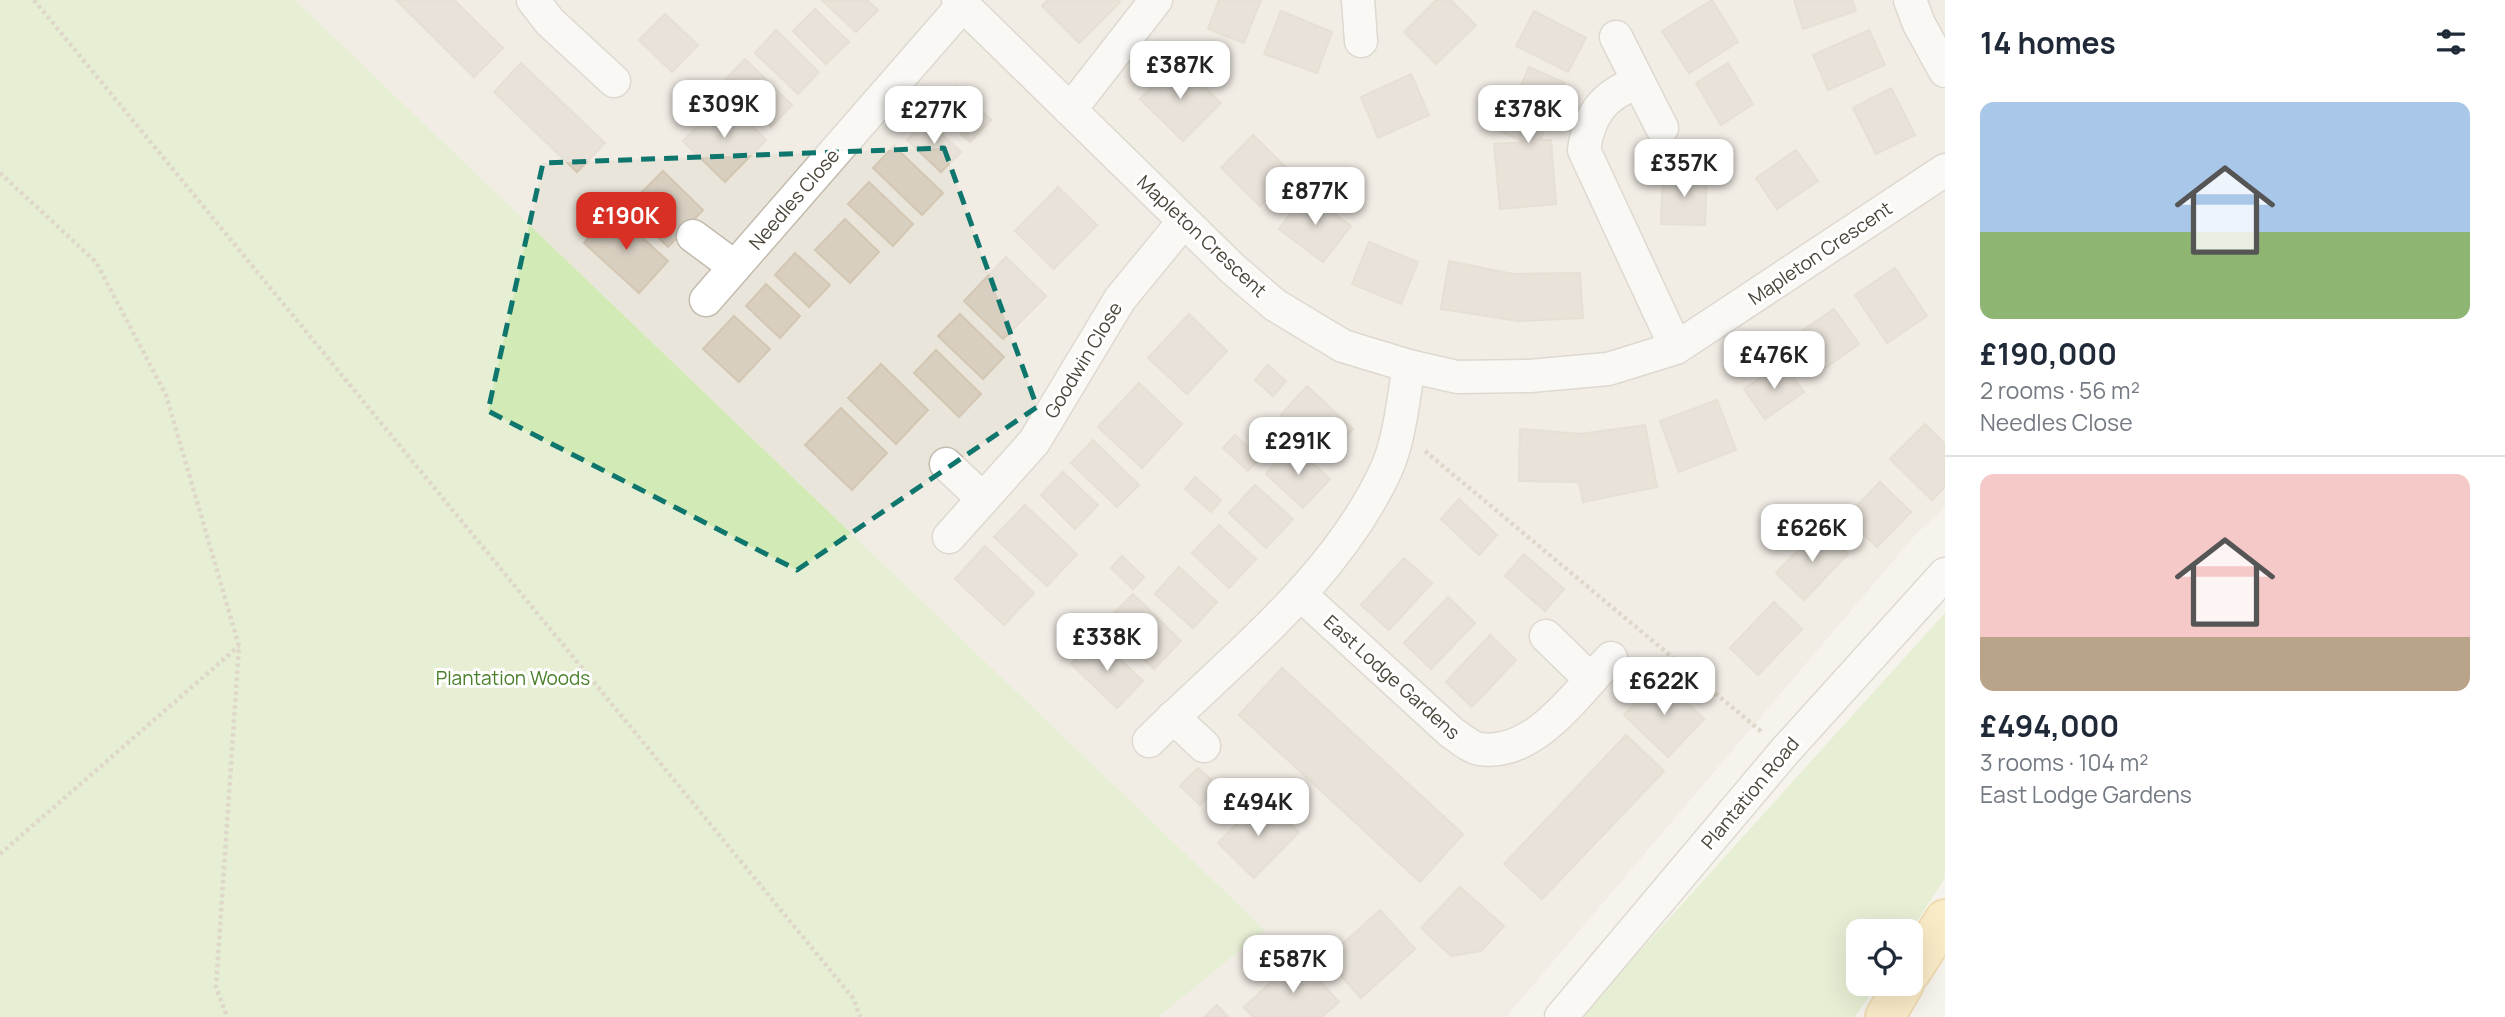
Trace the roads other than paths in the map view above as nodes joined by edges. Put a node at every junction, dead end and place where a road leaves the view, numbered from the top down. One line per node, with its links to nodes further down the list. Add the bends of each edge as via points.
1 (533, 0): 9 (street)
2 (1156, 0): 11 (street)
3 (1358, 0): 7 (street)
4 (1910, 0): 8 (street)
5 (961, 2): 11 (street, Mapleton Crescent); 16 (street, Needles Close)
6 (1616, 37): 10 (street)
7 (1361, 41)
8 (1945, 71)
9 (614, 81)
10 (1637, 83): 12 (street); 18 (street, via 1608,97 1598,108 1587,129 1584,150)
11 (1070, 110): 14 (street, Mapleton Crescent)
12 (1662, 128)
13 (1945, 170): 18 (street, Mapleton Crescent)
14 (1184, 221): 19 (street, Mapleton Crescent, via 1275,305 1343,346); 21 (street, Goodwin Close, via 1119,299 1034,442)
15 (693, 236): 16 (street, Needles Close)
16 (734, 267): 17 (street, Needles Close)
17 (706, 300)
18 (1676, 348): 19 (street, Mapleton Crescent, via 1608,369 1530,376 1457,377)
19 (1409, 366): 24 (street, via 1387,468 1350,535)
20 (946, 464): 21 (street)
21 (983, 499): 22 (street, Goodwin Close)
22 (949, 537)
23 (1945, 574): 32 (street, Plantation Road, via 1786,751)
24 (1300, 594): 25 (street, East Lodge Gardens, via 1452,733 1478,749 1511,748 1544,727 1600,669); 26 (street)
25 (1546, 636)
26 (1173, 717): 27 (street); 28 (street)
27 (1149, 741)
28 (1203, 746)
29 (1945, 919): 30 (main road)
30 (1923, 953)
31 (1897, 996): 33 (main road)
32 (1560, 1017)
33 (1885, 1017)

